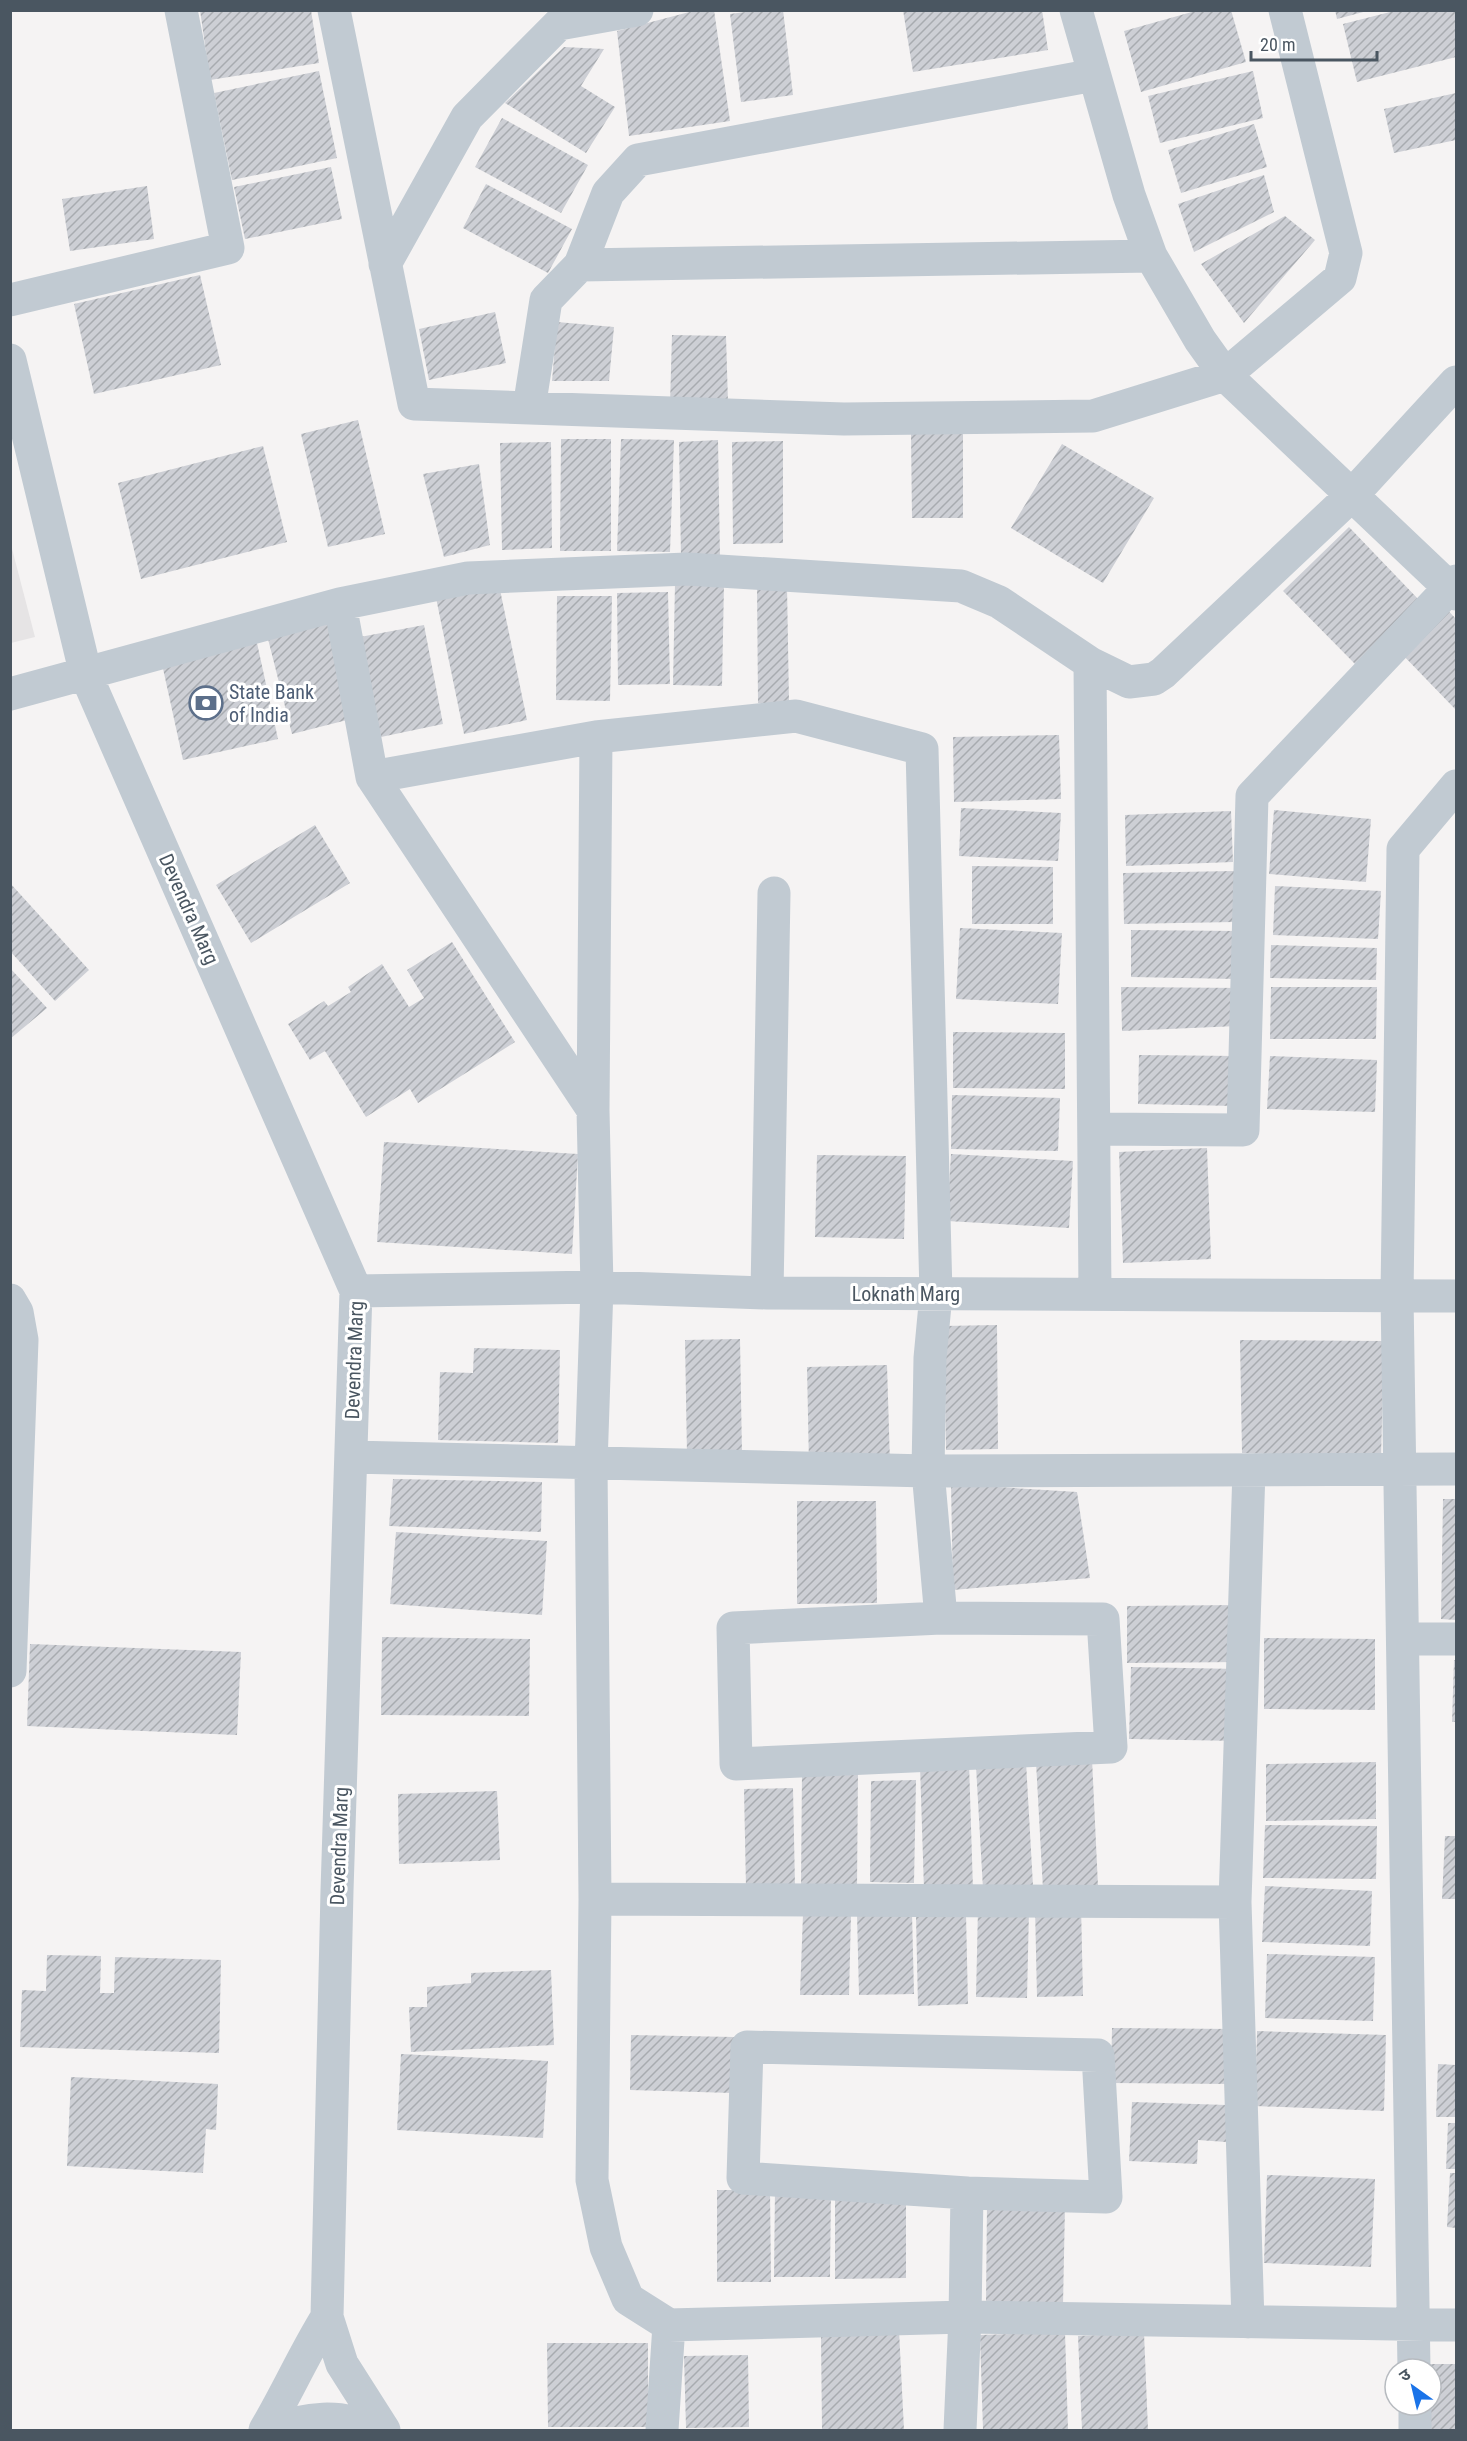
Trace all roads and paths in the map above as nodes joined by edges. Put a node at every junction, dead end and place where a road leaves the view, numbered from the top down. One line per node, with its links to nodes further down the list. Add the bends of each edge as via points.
1 (181, 10): 10 (street, via 228,248)
2 (334, 10): 8 (street)
3 (637, 10): 8 (street, via 559,24 467,117)
4 (1076, 10): 6 (street)
5 (1285, 10): 12 (street, via 1346,254 1340,278)
6 (1094, 75): 7 (street); 9 (street, via 638,160 608,193)
7 (1150, 256): 9 (street); 12 (street)
8 (385, 264): 14 (street, via 414,404)
9 (580, 265): 14 (street, via 546,300)
10 (10, 300)
11 (10, 360): 19 (street, Devendra Marg)
12 (1225, 375): 14 (street, via 1093,416 844,419); 15 (street)
13 (1456, 382): 15 (street)
14 (529, 408)
15 (1353, 494): 16 (street); 18 (street, via 1163,674 1129,682)
16 (1454, 587): 26 (street, via 1252,796 1243,1130)
17 (340, 604): 18 (street, via 468,578 687,569 961,586 999,602); 19 (street); 22 (street)
18 (1090, 663): 26 (street)
19 (86, 675): 20 (street); 28 (street, Devendra Marg)
20 (10, 694)
21 (596, 737): 22 (street); 25 (street); 30 (street, via 796,716 922,749)
22 (372, 777): 25 (street)
23 (1456, 786): 32 (street, via 1403,849)
24 (774, 892): 29 (street)
25 (593, 1110): 27 (street)
26 (1094, 1129): 31 (street)
27 (597, 1287): 28 (street, Loknath Marg); 29 (street, Loknath Marg); 36 (street)
28 (356, 1291): 35 (street, Devendra Marg)
29 (767, 1293): 30 (street, Loknath Marg)
30 (936, 1294): 31 (street, Loknath Marg); 40 (street, via 930,1358)
31 (1095, 1294): 32 (street, Loknath Marg)
32 (1397, 1296): 33 (street, Loknath Marg); 38 (street)
33 (1456, 1296)
34 (10, 1300): 44 (street, via 17,1312 22,1340)
35 (351, 1457): 36 (street); 48 (street, Devendra Marg)
36 (591, 1465): 40 (street); 45 (street)
37 (1249, 1470): 38 (street); 40 (street); 46 (street)
38 (1400, 1470): 39 (street); 42 (street)
39 (1456, 1470)
40 (928, 1471): 41 (street)
41 (940, 1618): 41 (street, via 1103,1619 1111,1747 736,1764 733,1628)
42 (1403, 1639): 43 (street); 52 (street)
43 (1456, 1639)
44 (10, 1671)
45 (595, 1899): 46 (street); 51 (street, via 592,2180 606,2247 628,2299)
46 (1235, 1902): 50 (street)
47 (967, 2193): 47 (street, via 1106,2197 1098,2055 747,2047 743,2178); 49 (street)
48 (327, 2317): 55 (street); 58 (street, Devendra Marg, via 342,2364)
49 (965, 2318): 50 (street); 51 (street); 60 (street)
50 (1248, 2322): 52 (street)
51 (669, 2325): 59 (street)
52 (1413, 2325): 53 (street); 54 (street)
53 (1456, 2325)
54 (1414, 2357)
55 (265, 2430)
56 (276, 2430): 57 (street, via 294,2422 331,2419)
57 (370, 2430)
58 (384, 2430)
59 (662, 2430)
60 (960, 2430)

